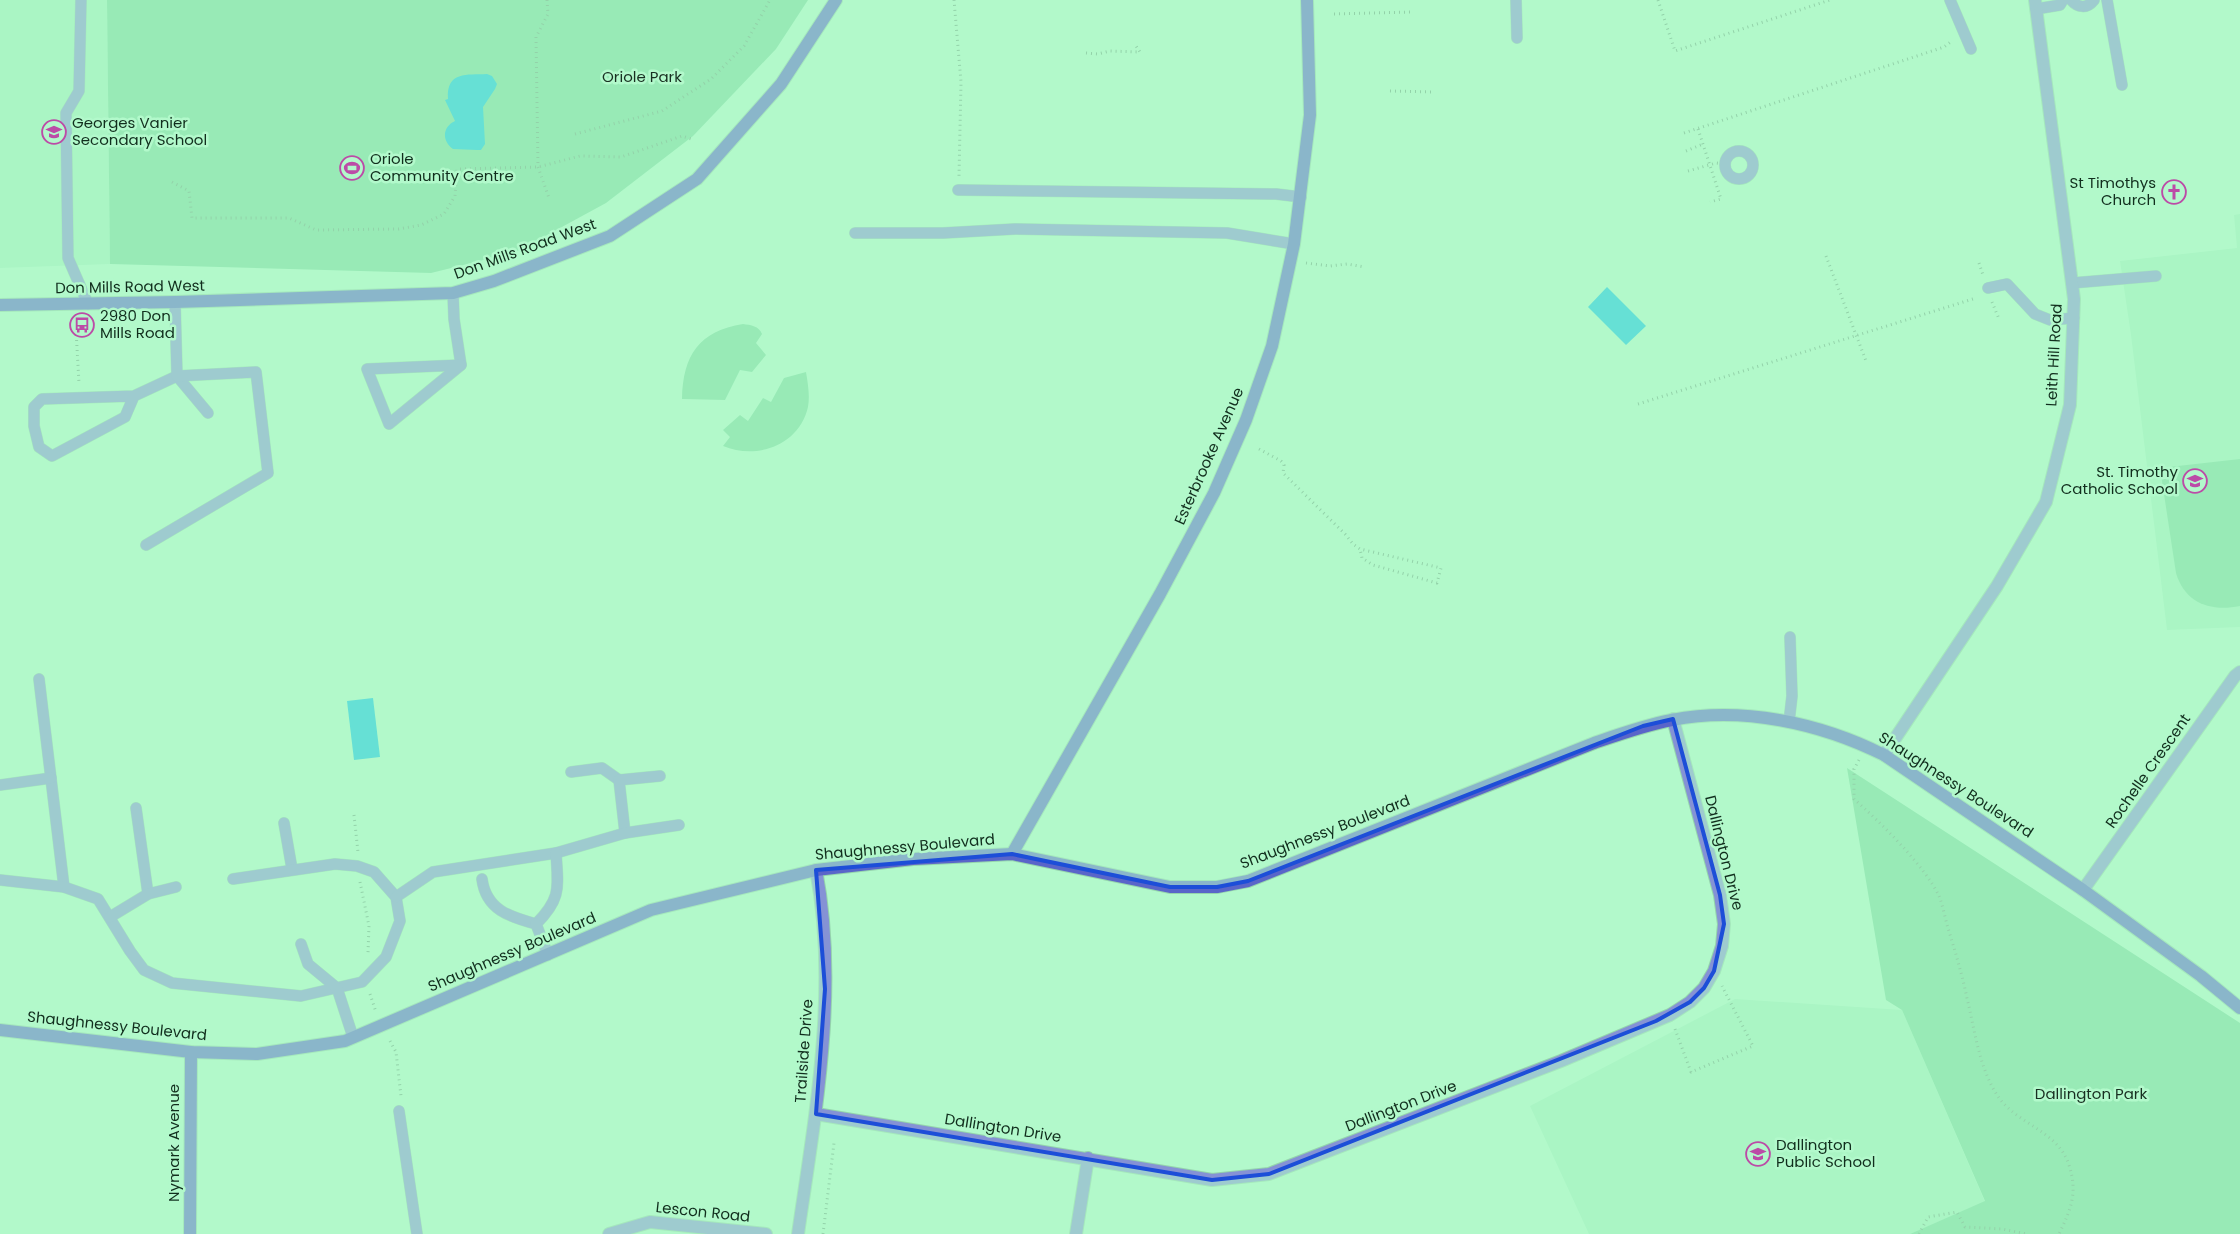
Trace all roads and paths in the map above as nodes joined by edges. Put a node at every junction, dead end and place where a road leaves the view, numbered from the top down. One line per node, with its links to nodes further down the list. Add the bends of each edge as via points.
1 (81, 0): 51 (lane, via 79,91 66,113 68,258)
2 (547, 0): 34 (path, via 548,14 536,37)
3 (770, 0): 28 (path, via 744,46 711,78 662,111)
4 (836, 0): 49 (street, Don Mills Road West, via 781,84 697,178 610,236 494,281)
5 (954, 0): 37 (path, via 961,82)
6 (1307, 0): 38 (street, Esterbrooke Avenue, via 1310,115)
7 (1516, 0): 18 (lane)
8 (1658, 0): 9 (path, via 1675,51)
9 (1830, 0)
10 (1950, 0): 21 (lane)
11 (2063, 0): 15 (lane, via 2060,5)
12 (2071, 0): 13 (lane, via 2082,7)
13 (2094, 0)
14 (2107, 0): 23 (lane)
15 (2035, 4): 47 (street, Leith Hill Road)
16 (1412, 12): 17 (path)
17 (1334, 14)
18 (1517, 38)
19 (1952, 38): 26 (path, via 1952,42 1944,47)
20 (1136, 46): 22 (path, via 1140,52)
21 (1971, 50)
22 (1086, 53)
23 (2122, 85)
24 (1390, 91): 25 (path)
25 (1433, 92)
26 (1698, 128): 27 (path); 30 (path)
27 (1684, 133)
28 (575, 134)
29 (694, 140): 34 (path, via 682,136 620,157 580,156)
30 (1703, 144): 31 (path); 32 (path)
31 (1686, 151)
32 (1710, 164): 33 (path); 35 (path); 40 (path, via 1721,199)
33 (1725, 164)
34 (538, 167): 36 (path, via 457,169 455,196 444,214 399,229 316,230 288,218 192,218 189,191); 39 (path)
35 (1688, 172)
36 (172, 182)
37 (958, 190): 38 (lane)
38 (1301, 197): 42 (street, Esterbrooke Avenue)
39 (549, 198)
40 (1710, 202)
41 (855, 233): 42 (lane, via 1015,229 1217,233)
42 (1294, 244): 44 (street, Esterbrooke Avenue)
43 (1826, 256): 54 (path)
44 (1290, 261): 45 (path); 81 (street, Esterbrooke Avenue, via 1272,346 1246,420 1214,493)
45 (1365, 267)
46 (2156, 276): 47 (lane)
47 (2072, 283): 53 (street, Leith Hill Road)
48 (1984, 292): 53 (lane, via 2007,284 2035,314 2050,320); 54 (path)
49 (453, 293): 50 (street, Don Mills Road West); 56 (lane)
50 (175, 302): 51 (street, Don Mills Road West); 57 (lane)
51 (88, 304): 52 (street, Don Mills Road West)
52 (0, 305)
53 (2074, 318): 69 (street, Leith Hill Road, via 2070,405 2046,502 1997,586)
54 (1856, 335): 55 (path); 59 (path)
55 (1866, 361)
56 (461, 365): 56 (lane, via 389,424 367,369 376,369)
57 (177, 376): 58 (lane); 60 (lane); 62 (lane, via 256,372 268,473)
58 (134, 396): 58 (lane, via 42,399 34,407 39,447 52,456 125,417)
59 (1638, 404)
60 (208, 413)
61 (1259, 449): 63 (path, via 1280,461 1284,465 1283,473)
62 (146, 545)
63 (1360, 549): 63 (path, via 1441,568 1437,583 1373,565 1362,558)
64 (1790, 637): 68 (lane, via 1792,696)
65 (2240, 672): 89 (street, Rochelle Crescent)
66 (38, 679): 73 (lane)
67 (1673, 720): 68 (street, Shaughnessy Boulevard, via 1709,715); 81 (street, Shaughnessy Boulevard, via 1643,726 1594,743 1248,881 1217,886 1170,887); 98 (street, Dallington Drive, via 1720,895 1724,924 1722,946)
68 (1789, 722): 69 (street, Shaughnessy Boulevard, via 1822,730)
69 (1884, 755): 89 (street, Shaughnessy Boulevard)
70 (1860, 758): 121 (path, via 1854,769 1854,799 1892,836 1925,874 1938,895 1963,980 1983,1066 1999,1098 2016,1115 2050,1137 2068,1163 2074,1196)
71 (572, 772): 74 (lane, via 602,768)
72 (660, 776): 74 (lane)
73 (51, 778): 75 (lane); 87 (lane)
74 (619, 780): 79 (lane)
75 (0, 785)
76 (136, 808): 90 (lane)
77 (284, 823): 82 (lane)
78 (679, 825): 79 (lane)
79 (625, 833): 80 (lane)
80 (556, 853): 91 (lane, via 433,872); 93 (lane, via 559,890 550,910)
81 (1012, 854): 83 (street, Shaughnessy Boulevard, via 913,859)
82 (292, 869): 84 (lane); 91 (lane, via 335,864 357,866 374,872)
83 (816, 870): 96 (street, Shaughnessy Boulevard, via 651,910); 109 (street, Trailside Drive, via 825,990)
84 (233, 879)
85 (482, 879): 93 (lane, via 484,892 495,907)
86 (0, 880): 87 (lane)
87 (64, 886): 92 (lane, via 98,899)
88 (176, 887): 90 (lane)
89 (2083, 890): 101 (street, Shaughnessy Boulevard)
90 (148, 894): 92 (lane)
91 (396, 897): 99 (lane, via 400,921 386,957 362,982)
92 (110, 917): 99 (lane, via 144,970 172,983 301,996)
93 (536, 924): 96 (lane)
94 (368, 926): 97 (path)
95 (301, 944): 99 (lane, via 308,964)
96 (548, 955): 105 (street, Shaughnessy Boulevard)
97 (368, 963)
98 (1714, 971): 102 (street, Dallington Drive, via 1690,1002); 102 (path, via 1754,1046 1691,1072)
99 (337, 988): 105 (lane)
100 (369, 993): 103 (path)
101 (2239, 1005)
102 (1670, 1015): 111 (street, Dallington Drive, via 1561,1061 1269,1174 1212,1180)
103 (378, 1017)
104 (0, 1030): 107 (street, Shaughnessy Boulevard)
105 (353, 1038): 107 (street, Shaughnessy Boulevard, via 257,1054)
106 (390, 1041): 108 (path, via 396,1052 402,1104)
107 (190, 1052): 112 (street, Nymark Avenue)
108 (399, 1111): 113 (lane)
109 (816, 1114): 111 (street, Dallington Drive); 116 (street, Trailside Drive)
110 (834, 1144): 117 (path)
111 (1088, 1158): 118 (street)
112 (190, 1234)
113 (417, 1234)
114 (609, 1234): 115 (street, Lescon Road, via 650,1222)
115 (766, 1234)
116 (798, 1234)
117 (823, 1234)
118 (1076, 1234)
119 (1919, 1234): 120 (path, via 1928,1217 1957,1212 1965,1227 2002,1228)
120 (2027, 1234)
121 (2059, 1234)

